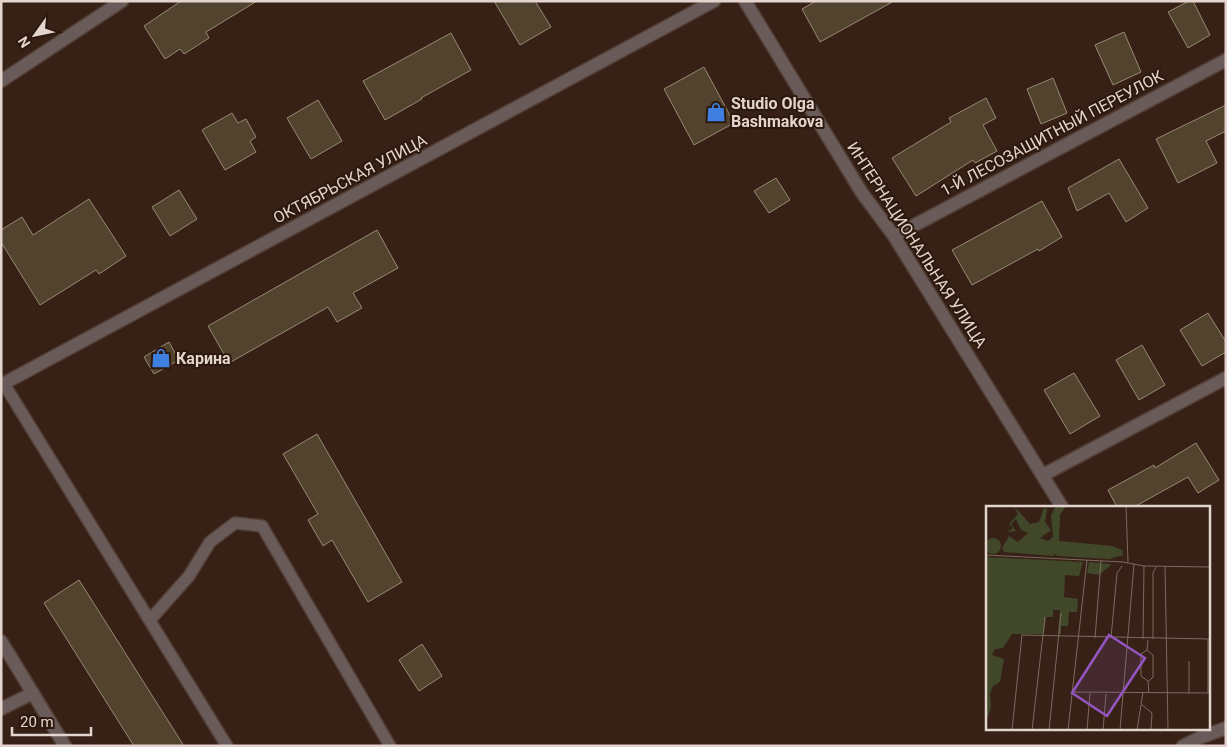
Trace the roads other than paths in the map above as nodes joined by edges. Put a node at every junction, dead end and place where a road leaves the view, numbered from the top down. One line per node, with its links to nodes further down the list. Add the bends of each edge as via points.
1 (122, 1): 5 (street)
2 (714, 1): 8 (street, ОКТЯБРЬСКАЯ УЛИЦА)
3 (745, 1): 6 (street, ИНТЕРНАЦИОНАЛЬНАЯ УЛИЦА, via 862,193)
4 (1226, 60): 6 (street, 1-Й ЛЕСОЗАЩИТНЫЙ ПЕРЕУЛОК)
5 (1, 81)
6 (894, 236): 9 (street, ИНТЕРНАЦИОНАЛЬНАЯ УЛИЦА)
7 (1226, 378): 9 (street)
8 (3, 384): 11 (lane)
9 (1043, 475): 10 (street, ИНТЕРНАЦИОНАЛЬНАЯ УЛИЦА)
10 (1061, 506)
11 (150, 620): 18 (lane); 19 (lane, via 189,576 210,542 235,523 262,526)
12 (1, 641): 13 (street)
13 (33, 692): 14 (street); 17 (street)
14 (1, 710)
15 (1226, 728): 16 (street)
16 (1197, 733): 20 (street)
17 (65, 746)
18 (226, 746)
19 (390, 746)
20 (1183, 746)

